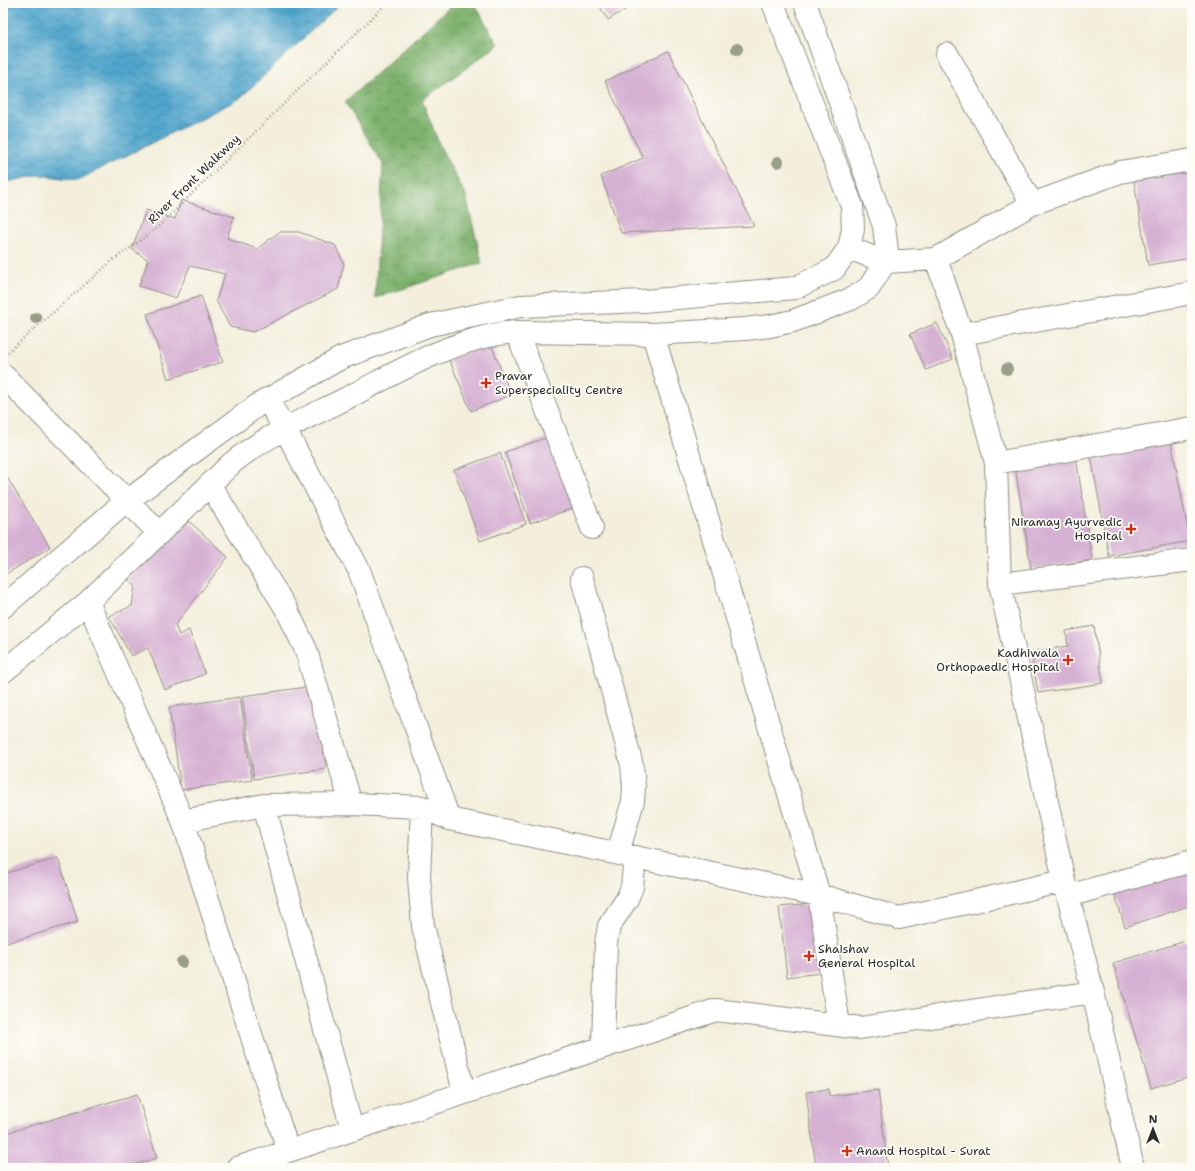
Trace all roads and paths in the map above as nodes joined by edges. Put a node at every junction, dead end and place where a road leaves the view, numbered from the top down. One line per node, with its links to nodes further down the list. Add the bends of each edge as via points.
1 (387, 3): 14 (path, River Front Walkway, via 156,229 113,260)
2 (772, 3): 7 (street, via 852,206 853,229)
3 (805, 3): 9 (street, via 884,226 887,252)
4 (947, 54): 6 (street)
5 (1192, 160): 6 (street, via 1120,172)
6 (1032, 204): 8 (street)
7 (849, 248): 9 (street); 16 (street, via 834,269 795,288 643,301 521,306 430,325 341,358)
8 (936, 260): 9 (street); 13 (street)
9 (885, 262): 12 (street, via 868,288 851,299 793,321 745,329)
10 (1192, 293): 13 (street)
11 (517, 332): 12 (street); 18 (street, via 495,334 444,349); 22 (street)
12 (653, 334): 38 (street)
13 (962, 334): 19 (street)
14 (3, 356)
15 (3, 375): 21 (street)
16 (268, 399): 18 (street); 21 (street)
17 (1192, 428): 19 (street)
18 (285, 429): 20 (street, via 248,450); 33 (street, via 359,570)
19 (996, 463): 26 (street)
20 (210, 485): 23 (street); 31 (street, via 287,610 306,650)
21 (127, 500): 23 (street); 28 (street)
22 (592, 528)
23 (160, 533): 27 (street)
24 (1192, 560): 26 (street)
25 (582, 578): 35 (street, via 632,764 634,786)
26 (1000, 584): 37 (street)
27 (88, 602): 29 (street); 34 (street)
28 (3, 607)
29 (3, 672)
30 (264, 804): 31 (street); 34 (street); 43 (street)
31 (351, 804): 32 (street)
32 (422, 807): 33 (street); 42 (street, via 419,878 423,926)
33 (449, 819): 35 (street)
34 (183, 821): 44 (street)
35 (627, 855): 38 (street); 41 (street, via 632,887 607,932)
36 (1192, 861): 37 (street)
37 (1066, 888): 38 (street, via 899,918); 39 (street)
38 (819, 895): 40 (street)
39 (1093, 992): 40 (street, via 860,1028); 46 (street)
40 (839, 1025): 41 (street, via 716,1010)
41 (603, 1047): 42 (street)
42 (464, 1092): 43 (street)
43 (352, 1129): 44 (street)
44 (288, 1150): 45 (street)
45 (237, 1168)
46 (1133, 1168)

